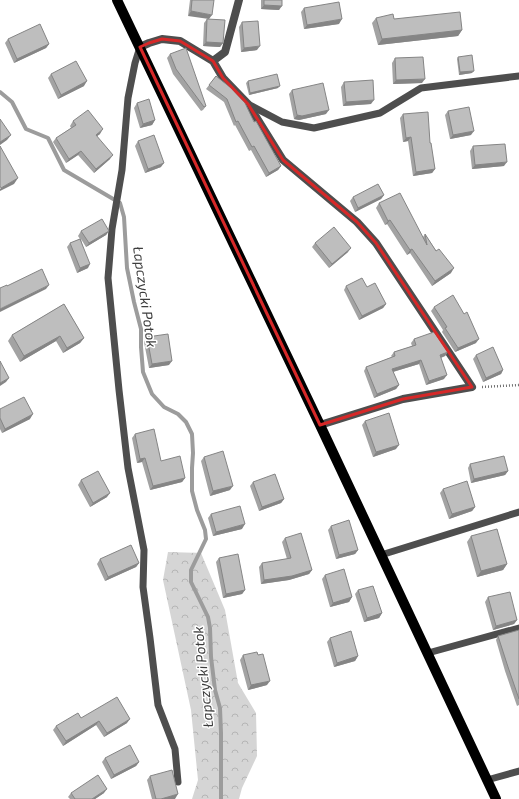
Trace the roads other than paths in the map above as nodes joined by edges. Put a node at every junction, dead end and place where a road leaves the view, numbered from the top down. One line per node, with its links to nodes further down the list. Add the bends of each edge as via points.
1 (117, 0): 3 (main road)
2 (239, 0): 4 (street, via 224,52)
3 (140, 47): 4 (street, via 162,39 180,41); 7 (main road); 14 (lane, via 128,98 108,278 128,468 144,550 143,587 158,705 175,749)
4 (213, 61): 6 (street, via 223,78)
5 (519, 76): 6 (lane, via 421,88 380,113 314,128 282,122)
6 (248, 104): 7 (street, via 283,160 357,222 376,243 472,387 403,398)
7 (320, 425): 9 (main road)
8 (519, 512): 9 (lane)
9 (381, 556): 11 (main road)
10 (519, 628): 11 (lane)
11 (428, 653): 13 (main road)
12 (519, 772): 13 (lane)
13 (487, 780): 15 (main road)
14 (178, 782)
15 (496, 799)

